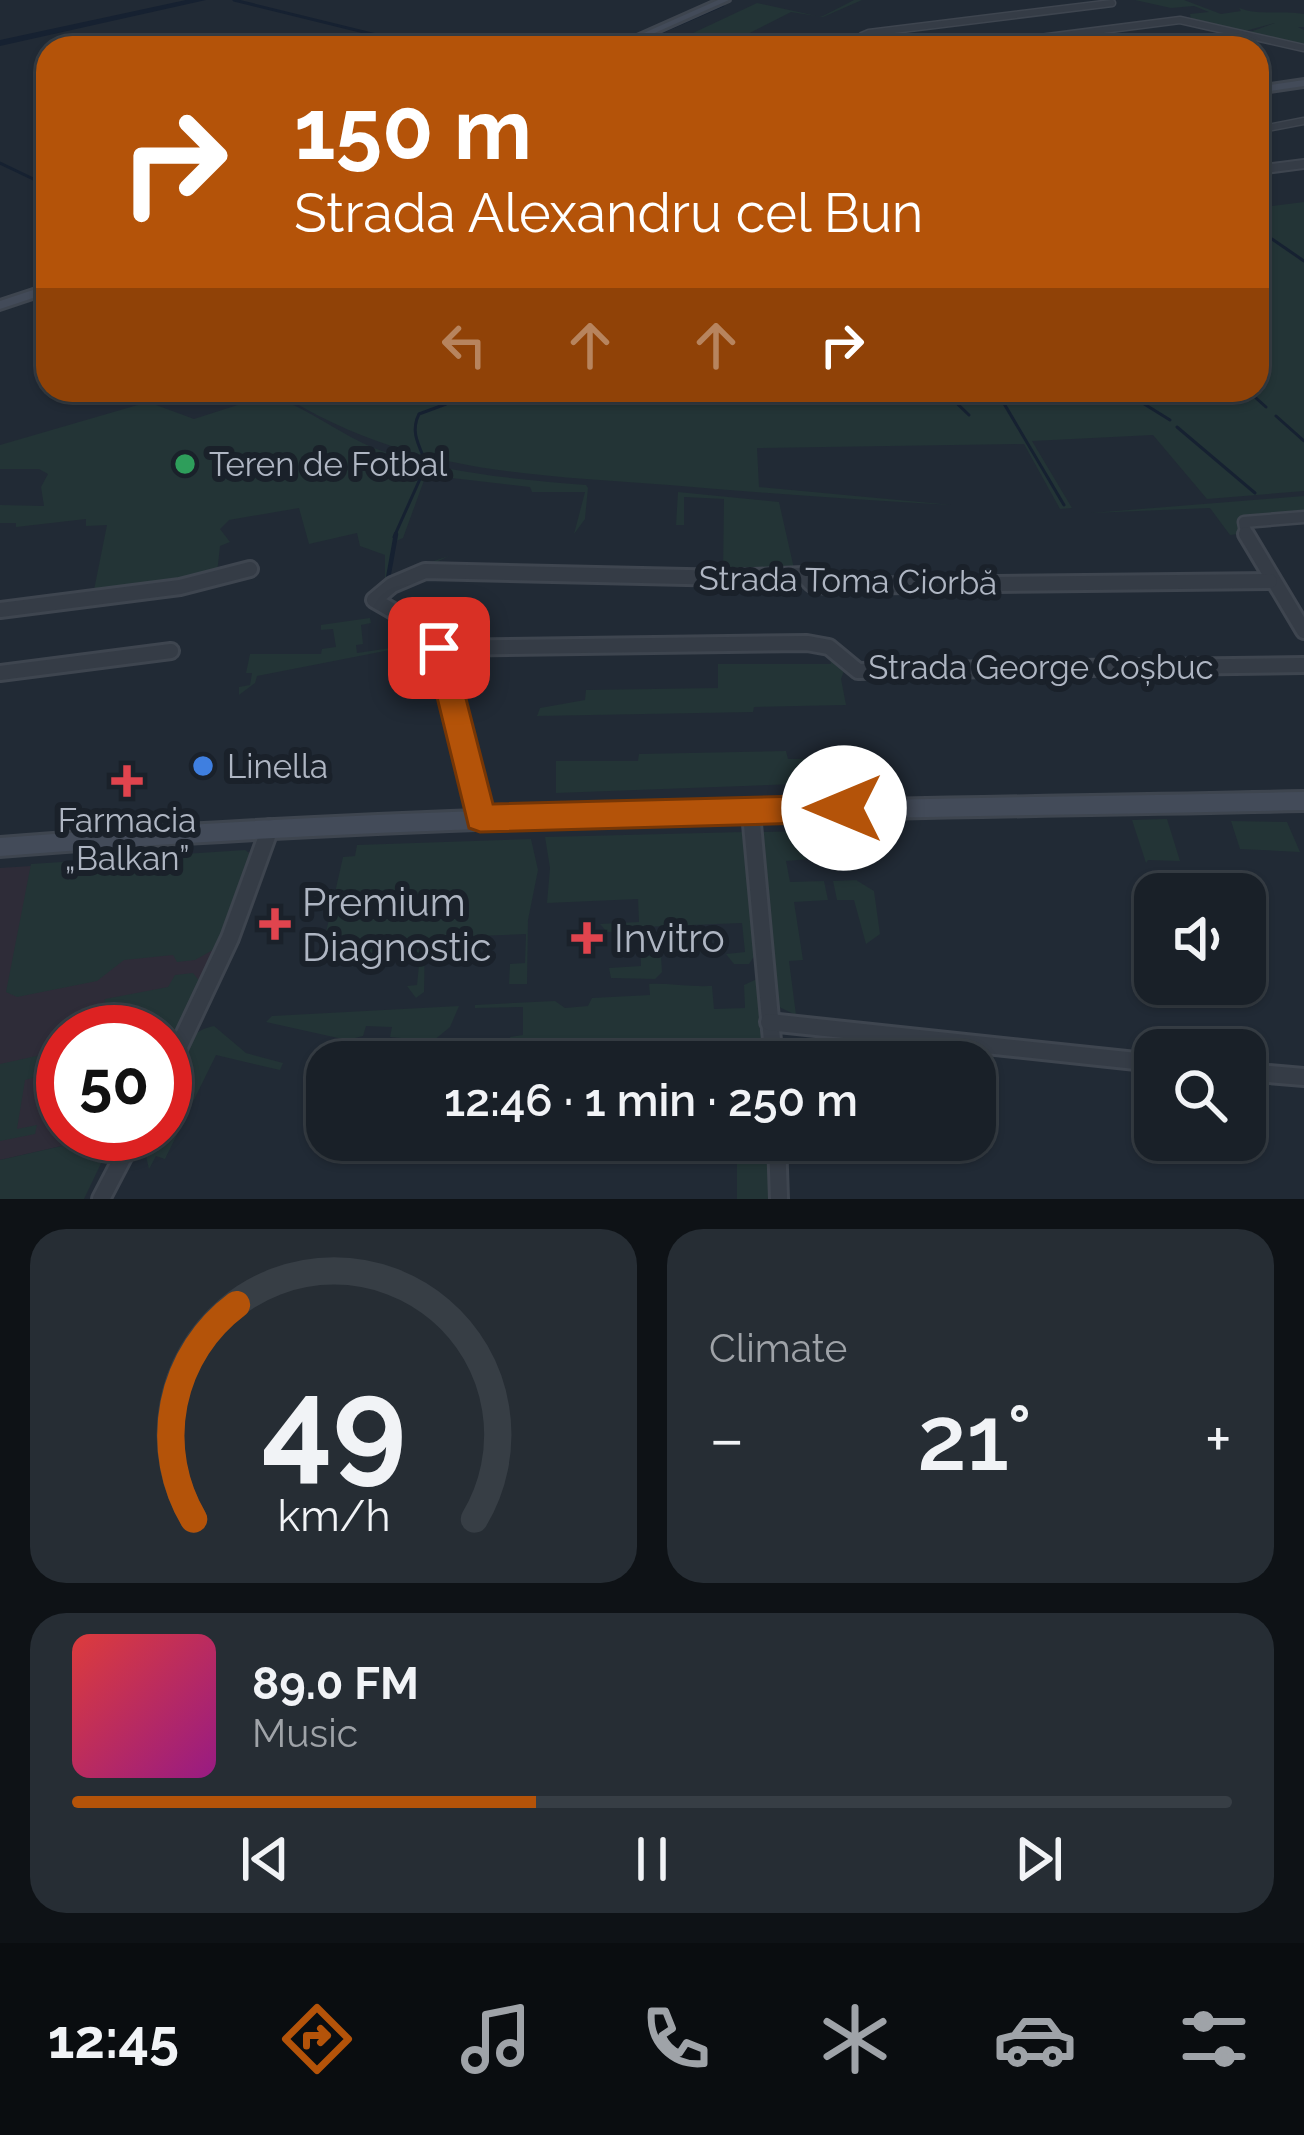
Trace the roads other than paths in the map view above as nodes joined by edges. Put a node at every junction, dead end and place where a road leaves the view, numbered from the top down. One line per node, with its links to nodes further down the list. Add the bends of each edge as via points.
1 (725, 0): 7 (main road)
2 (1112, 3): 3 (street)
3 (1015, 15): 4 (street); 8 (street)
4 (1025, 20)
5 (1040, 28): 6 (street)
6 (1055, 35): 9 (street); 10 (street, via 1187,20)
7 (642, 36)
8 (865, 36)
9 (1050, 36)
10 (1254, 36)
11 (1269, 40): 12 (street)
12 (1304, 48)
13 (1304, 83): 14 (main road)
14 (1269, 88)
15 (1304, 122): 16 (street)
16 (1269, 128)
17 (1304, 164): 18 (street)
18 (1269, 168)
19 (36, 293): 20 (main road)
20 (0, 305)
21 (1304, 517): 23 (street, via 1244,522 1244,537)
22 (250, 569): 24 (street)
23 (1270, 581): 25 (street); 26 (street, Strada Toma Ciorbă, via 829,586 803,575 439,569 404,579 374,600 425,626)
24 (0, 610)
25 (1304, 632)
26 (439, 648): 27 (street, Strada George Coșbuc); 31 (street)
27 (498, 650): 29 (street, Strada George Coșbuc, via 807,643 829,647 858,671); 31 (street, via 463,658)
28 (171, 652): 30 (street)
29 (1304, 665)
30 (0, 673)
31 (445, 673): 34 (street)
32 (1304, 801): 33 (main road)
33 (751, 809): 34 (main road); 38 (street)
34 (480, 818): 35 (main road)
35 (270, 827): 36 (main road); 37 (street)
36 (0, 847)
37 (192, 1019)
38 (770, 1022): 39 (street); 40 (street)
39 (771, 1041)
40 (1134, 1062)
41 (1266, 1074): 42 (street)
42 (1304, 1077)
43 (121, 1161): 45 (street)
44 (778, 1161): 46 (street)
45 (101, 1199)
46 (779, 1199)

